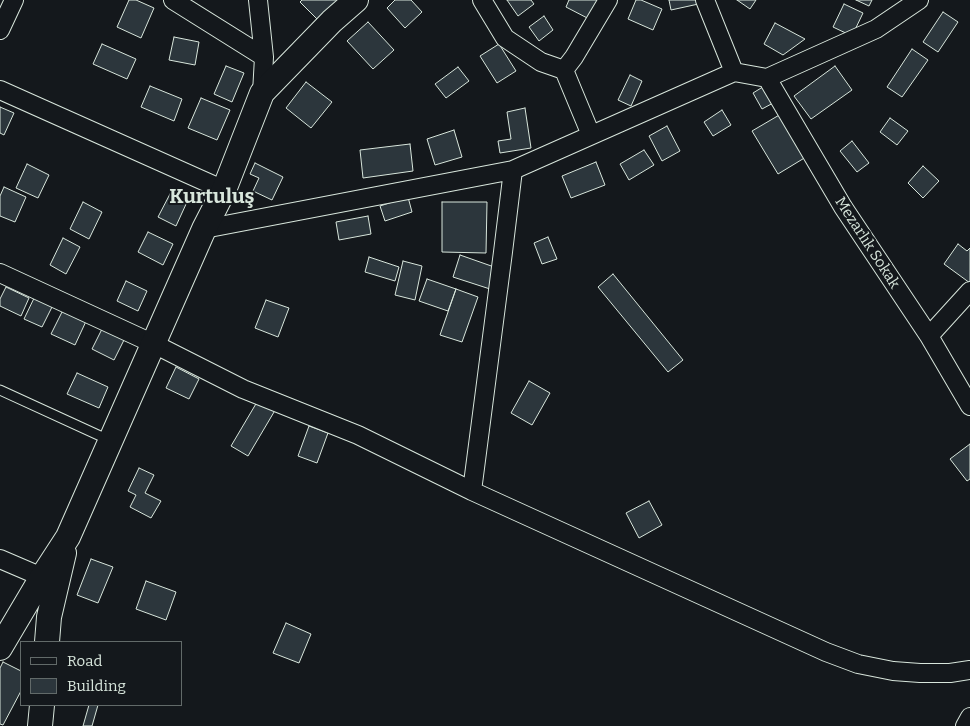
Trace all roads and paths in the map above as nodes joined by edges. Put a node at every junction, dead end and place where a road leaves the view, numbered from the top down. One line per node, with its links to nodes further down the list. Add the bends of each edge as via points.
1 (14, 0): 9 (street)
2 (173, 0): 10 (street)
3 (258, 0): 10 (street)
4 (356, 0): 15 (street)
5 (482, 0): 11 (street, via 505,38 541,62)
6 (608, 0): 11 (street)
7 (705, 0): 12 (street)
8 (919, 0): 13 (street, via 876,30)
9 (0, 30)
10 (264, 58): 15 (street)
11 (564, 70): 16 (street)
12 (734, 72): 13 (street); 16 (street)
13 (767, 78): 22 (street, Mezarlık Sokak, via 843,207)
14 (0, 90): 18 (street)
15 (262, 93): 18 (street)
16 (591, 135): 17 (street)
17 (513, 170): 19 (street); 27 (street)
18 (224, 190): 19 (street)
19 (204, 229): 23 (street)
20 (0, 273): 23 (street)
21 (970, 291): 22 (street)
22 (929, 336): 25 (street, Mezarlık Sokak)
23 (154, 344): 26 (street); 27 (street, via 243,389 358,435)
24 (0, 390): 26 (lane)
25 (970, 406)
26 (112, 441): 28 (street)
27 (472, 490): 33 (street, via 858,664 920,674)
28 (68, 537): 30 (street); 31 (street, via 49,617)
29 (0, 558): 30 (street)
30 (42, 577): 32 (street)
31 (47, 641)
32 (0, 648)
33 (970, 670)
34 (42, 706): 36 (street)
35 (970, 717): 37 (street)
36 (40, 726)
37 (965, 726)

